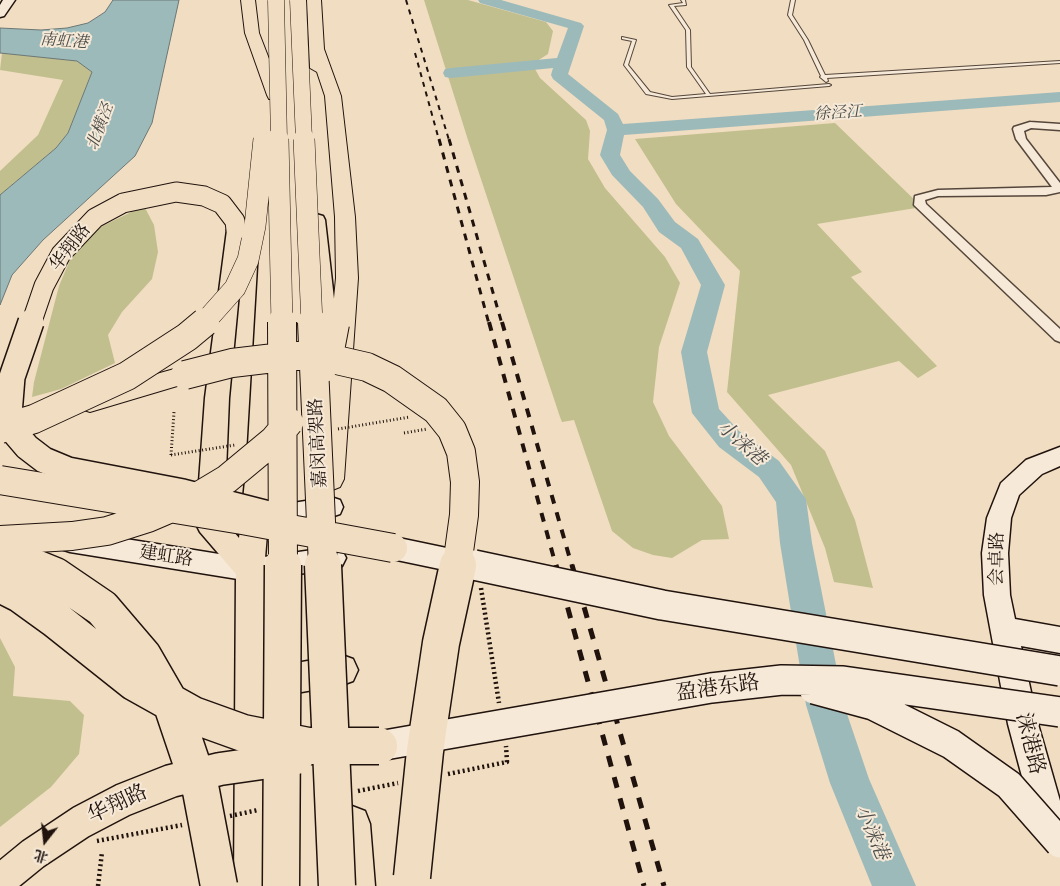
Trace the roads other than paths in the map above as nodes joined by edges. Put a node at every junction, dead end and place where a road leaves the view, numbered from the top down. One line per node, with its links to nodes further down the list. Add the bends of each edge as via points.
1 (9, 0): 8 (main road)
2 (248, 0): 14 (highway, via 252,33)
3 (277, 0): 11 (highway, 嘉闵高架路, bridge); 14 (main road)
4 (298, 0): 21 (main road, via 324,299); 48 (highway, 嘉闵高架路, bridge)
5 (314, 0): 10 (highway)
6 (683, 0): 15 (lane, via 685,4 671,5 688,30 689,67)
7 (793, 0): 13 (lane, via 790,15 806,40)
8 (0, 14)
9 (623, 38): 15 (lane, via 634,40 626,66 648,93 672,98)
10 (317, 49): 21 (highway, via 332,96 345,217 347,278); 28 (highway, bridge, via 335,324 331,345 309,395 268,445 227,479 197,497 107,531)
11 (277, 56): 18 (highway, bridge, via 267,101 255,226 248,260 236,288 210,318 156,358 94,393); 47 (highway, 嘉闵高架路, bridge, via 284,446)
12 (1060, 62): 13 (lane)
13 (822, 77): 15 (lane, via 829,85)
14 (275, 95): 25 (main road)
15 (709, 95)
16 (1060, 127): 17 (street, via 1030,125 1018,129 1021,139 1059,189 1046,192 938,193 919,198 920,205)
17 (1060, 337)
18 (34, 419): 19 (highway, bridge); 50 (highway, bridge, via 184,374 232,363 291,356 319,356 367,367 392,379 441,416 452,430 461,452 465,482 464,515 425,751)
19 (0, 429)
20 (1060, 456): 34 (main road, 会卓路, via 1034,467 1009,490 999,518 994,553 997,595)
21 (330, 478): 24 (main road)
22 (0, 480): 29 (highway, bridge)
23 (0, 494): 26 (main road)
24 (331, 507): 25 (main road); 31 (main road)
25 (255, 518): 26 (main road); 32 (main road)
26 (210, 524): 29 (main road, 华翔路, bridge, via 217,398 236,230 235,221 222,204 204,196 176,192 139,198 106,210 84,227 61,254 44,286 12,377 8,414 15,433 27,448 44,460 68,470 183,492); 32 (main road)
27 (0, 530): 32 (main road, 建虹路)
28 (0, 540)
29 (393, 548): 37 (main road, bridge, via 672,607)
30 (0, 554): 45 (highway, bridge, via 55,576 102,608 143,656 173,708 201,792)
31 (333, 558): 32 (main road, 建虹路); 36 (main road)
32 (250, 570): 39 (main road)
33 (0, 584): 41 (highway, bridge, via 56,620 134,682 193,715 243,733 308,746)
34 (1005, 630): 35 (main road); 43 (main road, 涞港路, via 1023,724)
35 (1060, 640)
36 (342, 670): 39 (main road); 49 (main road)
37 (1060, 671)
38 (782, 680): 40 (main road, 盈港东路, bridge, via 843,681); 41 (main road, 盈港东路, bridge, via 711,688); 42 (main road, bridge, via 874,705 951,744 1009,786)
39 (252, 685): 46 (main road)
40 (1060, 712)
41 (379, 746): 44 (main road, 华翔路, bridge, via 220,769 172,781 123,800 81,822)
42 (1060, 843)
43 (1060, 856)
44 (0, 881)
45 (219, 886)
46 (253, 886)
47 (281, 886)
48 (338, 886)
49 (356, 886)
50 (411, 886)

